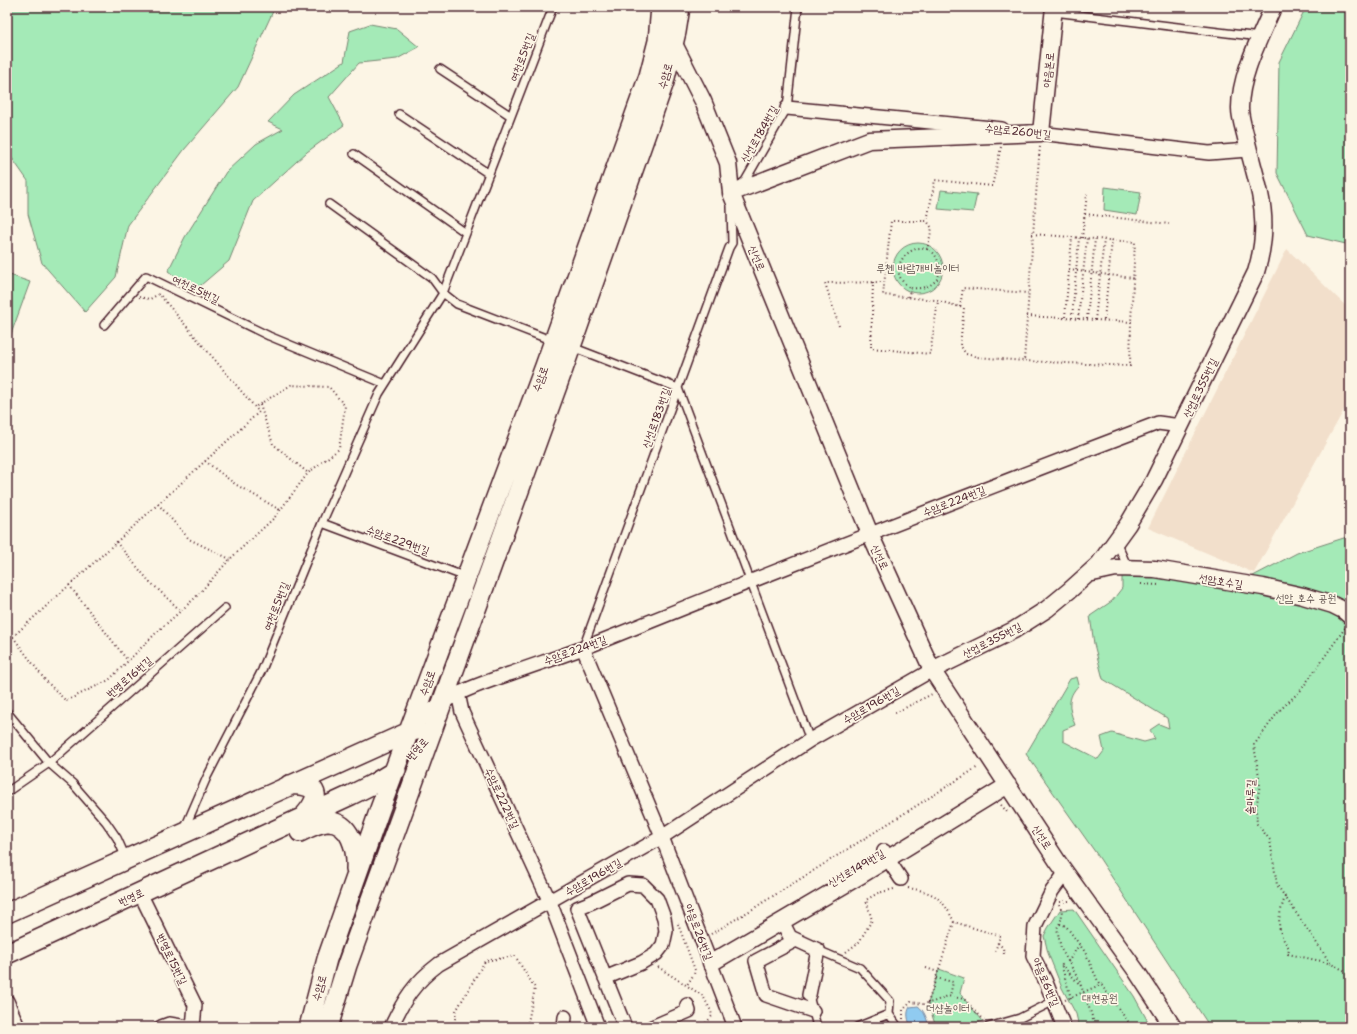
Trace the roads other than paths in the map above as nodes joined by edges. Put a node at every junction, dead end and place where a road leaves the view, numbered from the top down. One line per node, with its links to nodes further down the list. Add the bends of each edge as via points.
1 (553, 7): 12 (lane, 여천로5번길)
2 (680, 7): 8 (main road, 수암로)
3 (798, 7): 10 (lane, 신선로184번길)
4 (1273, 7): 7 (street, 산업로355번길)
5 (661, 8): 8 (main road); 22 (main road, 수암로, via 655,56)
6 (1054, 9): 7 (lane); 13 (street, 야음본로)
7 (1260, 37): 14 (street, 산업로355번길, via 1248,67 1240,109)
8 (674, 44): 17 (street, 신선로, via 728,163); 22 (main road, 수암로, via 664,82)
9 (440, 69): 12 (lane)
10 (787, 108): 13 (street, 수암로260번길); 17 (lane, 신선로184번길, via 745,181)
11 (399, 114): 16 (lane)
12 (511, 116): 16 (lane, 여천로5번길)
13 (1041, 133): 14 (street, 수암로260번길, via 1209,153); 17 (street, via 869,140)
14 (1248, 150): 26 (street, 산업로355번길, via 1260,195 1264,223 1262,255)
15 (354, 154): 19 (lane)
16 (489, 174): 19 (lane, 여천로5번길)
17 (731, 193): 24 (lane, 신선로183번길, via 732,243); 29 (street, 신선로)
18 (329, 204): 20 (lane, via 432,278)
19 (466, 233): 20 (lane, 여천로5번길)
20 (444, 293): 22 (lane, via 456,304); 23 (lane, 여천로5번길)
21 (104, 325): 23 (lane, 여천로5번길, via 146,276 269,336)
22 (562, 344): 24 (lane); 33 (main road, 수암로); 39 (main road, 수암로)
23 (385, 384): 28 (lane, 여천로5번길)
24 (678, 388): 34 (lane); 37 (lane, 신선로183번길)
25 (1158, 423): 26 (street); 27 (street); 29 (street, 수암로224번길)
26 (1181, 426): 27 (street, 산업로355번길)
27 (1171, 446): 30 (street, 산업로355번길, via 1154,480)
28 (322, 523): 33 (lane, 수암로229번길); 50 (lane, 여천로5번길, via 262,670 207,777)
29 (870, 534): 34 (street, 수암로224번길); 38 (street, 신선로)
30 (1116, 540): 31 (lane); 32 (street, 산업로355번길, via 1099,564)
31 (1128, 568): 32 (street, 선암호수길); 36 (street, 선암호수길, via 1155,569 1303,596 1343,610)
32 (1088, 574): 38 (street, 산업로355번길, via 1047,609 1014,630)
33 (466, 577): 41 (main road, 수암로)
34 (750, 581): 37 (street, 수암로224번길); 43 (lane)
35 (225, 608): 44 (lane, 번영로16번길)
36 (1348, 620)
37 (583, 648): 39 (street, 수암로224번길); 51 (street, 야음로26번길)
38 (932, 670): 43 (street, 수암로196번길); 46 (street, 신선로)
39 (450, 697): 41 (street, 수암로224번길, via 425,714); 42 (main road, 수암로); 59 (street, 수암로222번길, via 462,712)
40 (7, 712): 44 (lane)
41 (409, 732): 42 (main road, 번영로, via 422,730); 45 (main road, 수암로); 47 (main road, 번영로)
42 (431, 733): 45 (main road, 번영로, via 423,745); 79 (main road, 수암로, via 350,957)
43 (810, 740): 51 (street, 수암로196번길)
44 (49, 763): 48 (lane, 번영로16번길); 54 (lane, via 73,784 106,822 117,838)
45 (393, 772): 49 (main road, 번영로); 56 (main road, 수암로)
46 (1006, 782): 52 (street, 신선로149번길); 55 (street, 신선로)
47 (289, 786): 49 (main road, via 307,786 315,793 314,805); 50 (main road, 번영로)
48 (7, 792)
49 (303, 817): 53 (main road, 번영로)
50 (182, 834): 54 (main road, 번영로)
51 (662, 837): 59 (street, 수암로196번길); 65 (street, 야음로26번길)
52 (885, 855): 57 (street); 61 (street); 65 (street, 신선로149번길)
53 (216, 857): 56 (main road, via 288,837 330,822 346,831 353,842 356,859); 58 (main road, 번영로)
54 (126, 859): 60 (main road, 번영로)
55 (1066, 872): 68 (street, 야음로6번길, via 1052,892 1035,926 1033,956 1045,980); 89 (street, 신선로)
56 (355, 879): 78 (main road, 수암로, via 327,959)
57 (901, 885)
58 (140, 893): 64 (main road, 번영로); 77 (street, 번영로15번길, via 194,1005)
59 (550, 902): 73 (street, 수암로196번길, via 457,953 424,975 402,1003); 80 (street, 수암로222번길)
60 (7, 914)
61 (782, 921): 62 (street, via 790,937); 65 (street)
62 (796, 940): 63 (street); 71 (street, via 756,961 766,995)
63 (818, 950): 67 (street); 72 (lane, via 860,968 890,1001)
64 (7, 954)
65 (709, 959): 83 (street, 야음로26번길)
66 (605, 978): 66 (street, via 577,908 628,884 643,885 657,899 664,918 664,945 647,960); 81 (street)
67 (809, 995): 71 (lane)
68 (1060, 1001): 87 (lane, via 1020,1018); 88 (street, 야음로6번길)
69 (7, 1002): 74 (street)
70 (687, 1005): 82 (street, via 689,1011)
71 (813, 1011): 84 (lane)
72 (890, 1014): 85 (lane); 86 (lane)
73 (392, 1026)
74 (18, 1027)
75 (161, 1027): 76 (street, via 169,1024)
76 (187, 1027)
77 (193, 1027)
78 (309, 1027)
79 (328, 1027)
80 (598, 1027)
81 (625, 1027)
82 (652, 1027)
83 (735, 1027)
84 (817, 1027)
85 (857, 1027)
86 (898, 1027)
87 (988, 1027)
88 (1064, 1027)
89 (1173, 1027)

